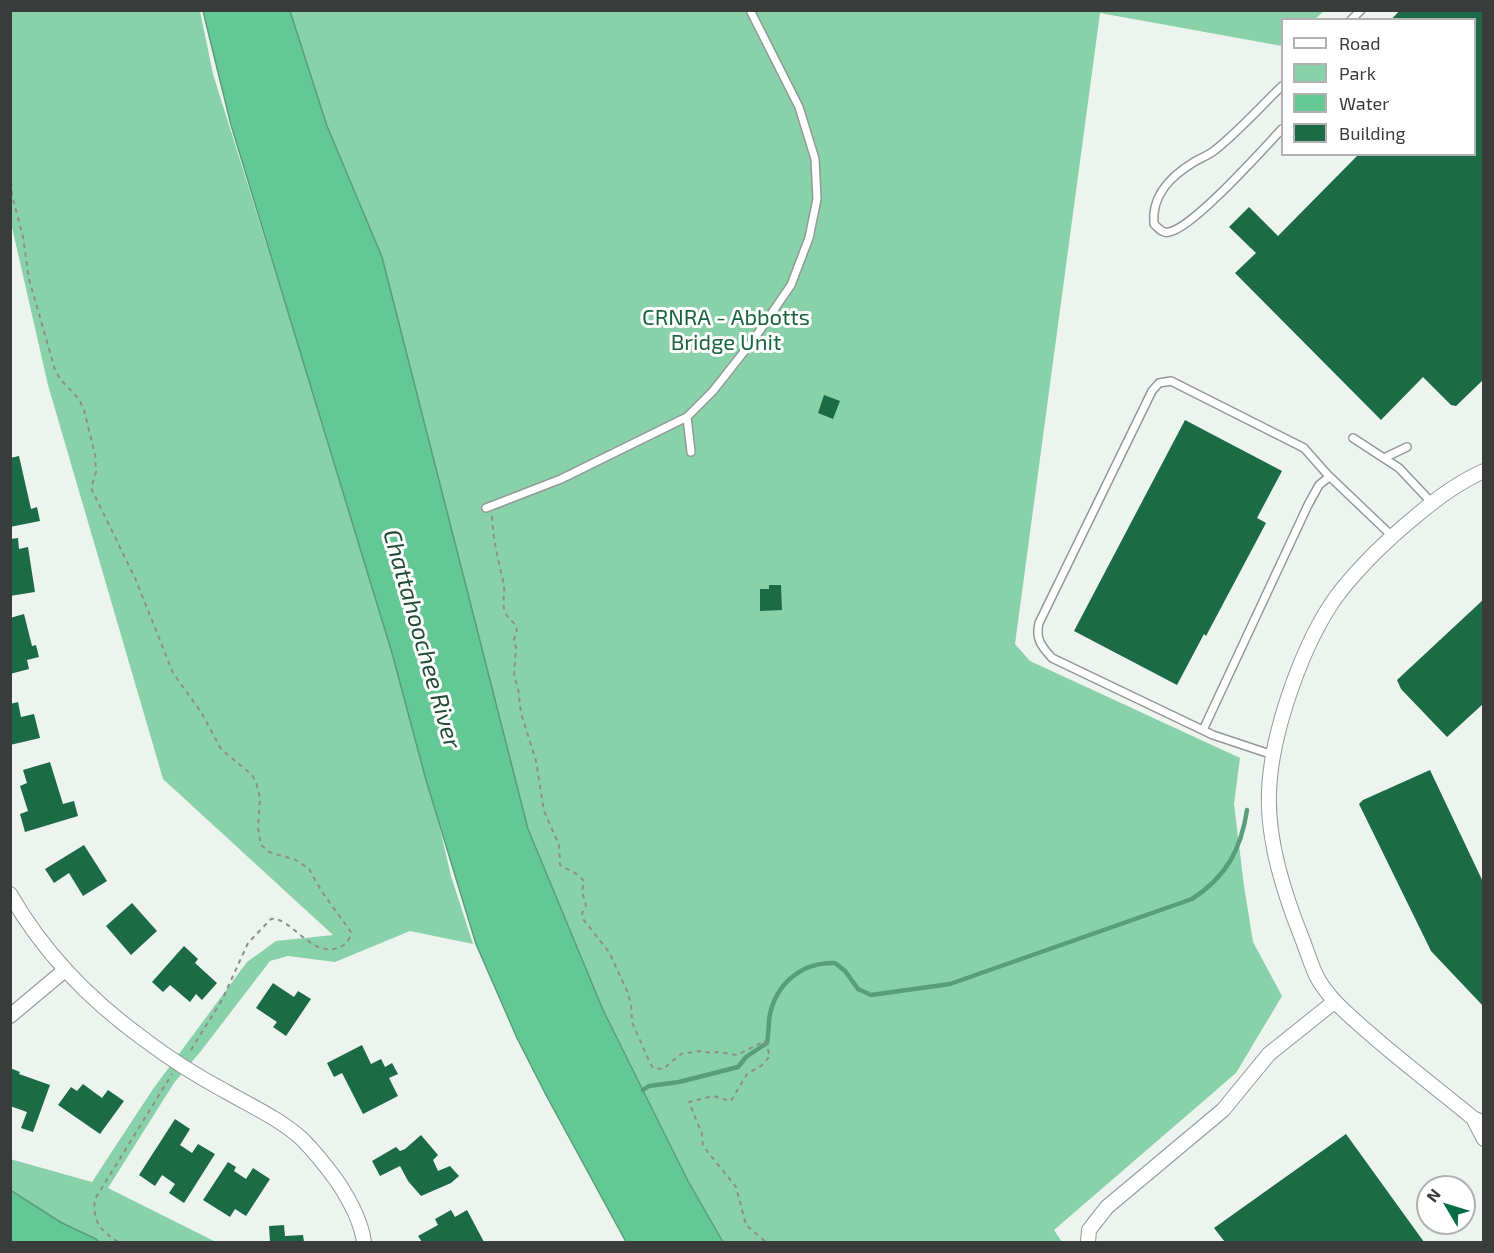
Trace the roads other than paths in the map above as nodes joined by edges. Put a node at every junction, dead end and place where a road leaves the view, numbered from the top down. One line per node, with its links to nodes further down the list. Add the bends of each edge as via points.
1 (750, 10): 4 (lane, via 800,107 815,159 817,199 809,238 791,285 734,365)
2 (1281, 87): 3 (lane, via 1214,151 1170,179 1156,200 1154,224 1169,232 1193,220)
3 (1281, 130)
4 (687, 417): 7 (lane); 12 (lane, via 561,479)
5 (1353, 438): 8 (lane)
6 (1407, 447): 8 (lane)
7 (692, 452)
8 (1384, 458): 11 (lane)
9 (1484, 471): 11 (street)
10 (1329, 477): 13 (lane); 14 (lane, via 1319,485 1308,505); 14 (lane, via 1304,448 1171,381 1159,383 1152,391 1036,634 1052,658)
11 (1432, 503): 13 (street)
12 (486, 508)
13 (1392, 536): 15 (street, via 1338,594 1315,633 1285,706)
14 (1203, 730): 15 (lane)
15 (1273, 755): 18 (street, via 1269,794 1274,857 1318,978)
16 (10, 894): 17 (street)
17 (65, 970): 19 (street); 22 (street, via 144,1040 301,1138 348,1197)
18 (1334, 1002): 20 (street); 23 (street, via 1269,1054 1223,1110 1107,1207 1089,1230)
19 (10, 1016)
20 (1478, 1120): 21 (street)
21 (1484, 1139)
22 (364, 1242)
23 (1088, 1242)

